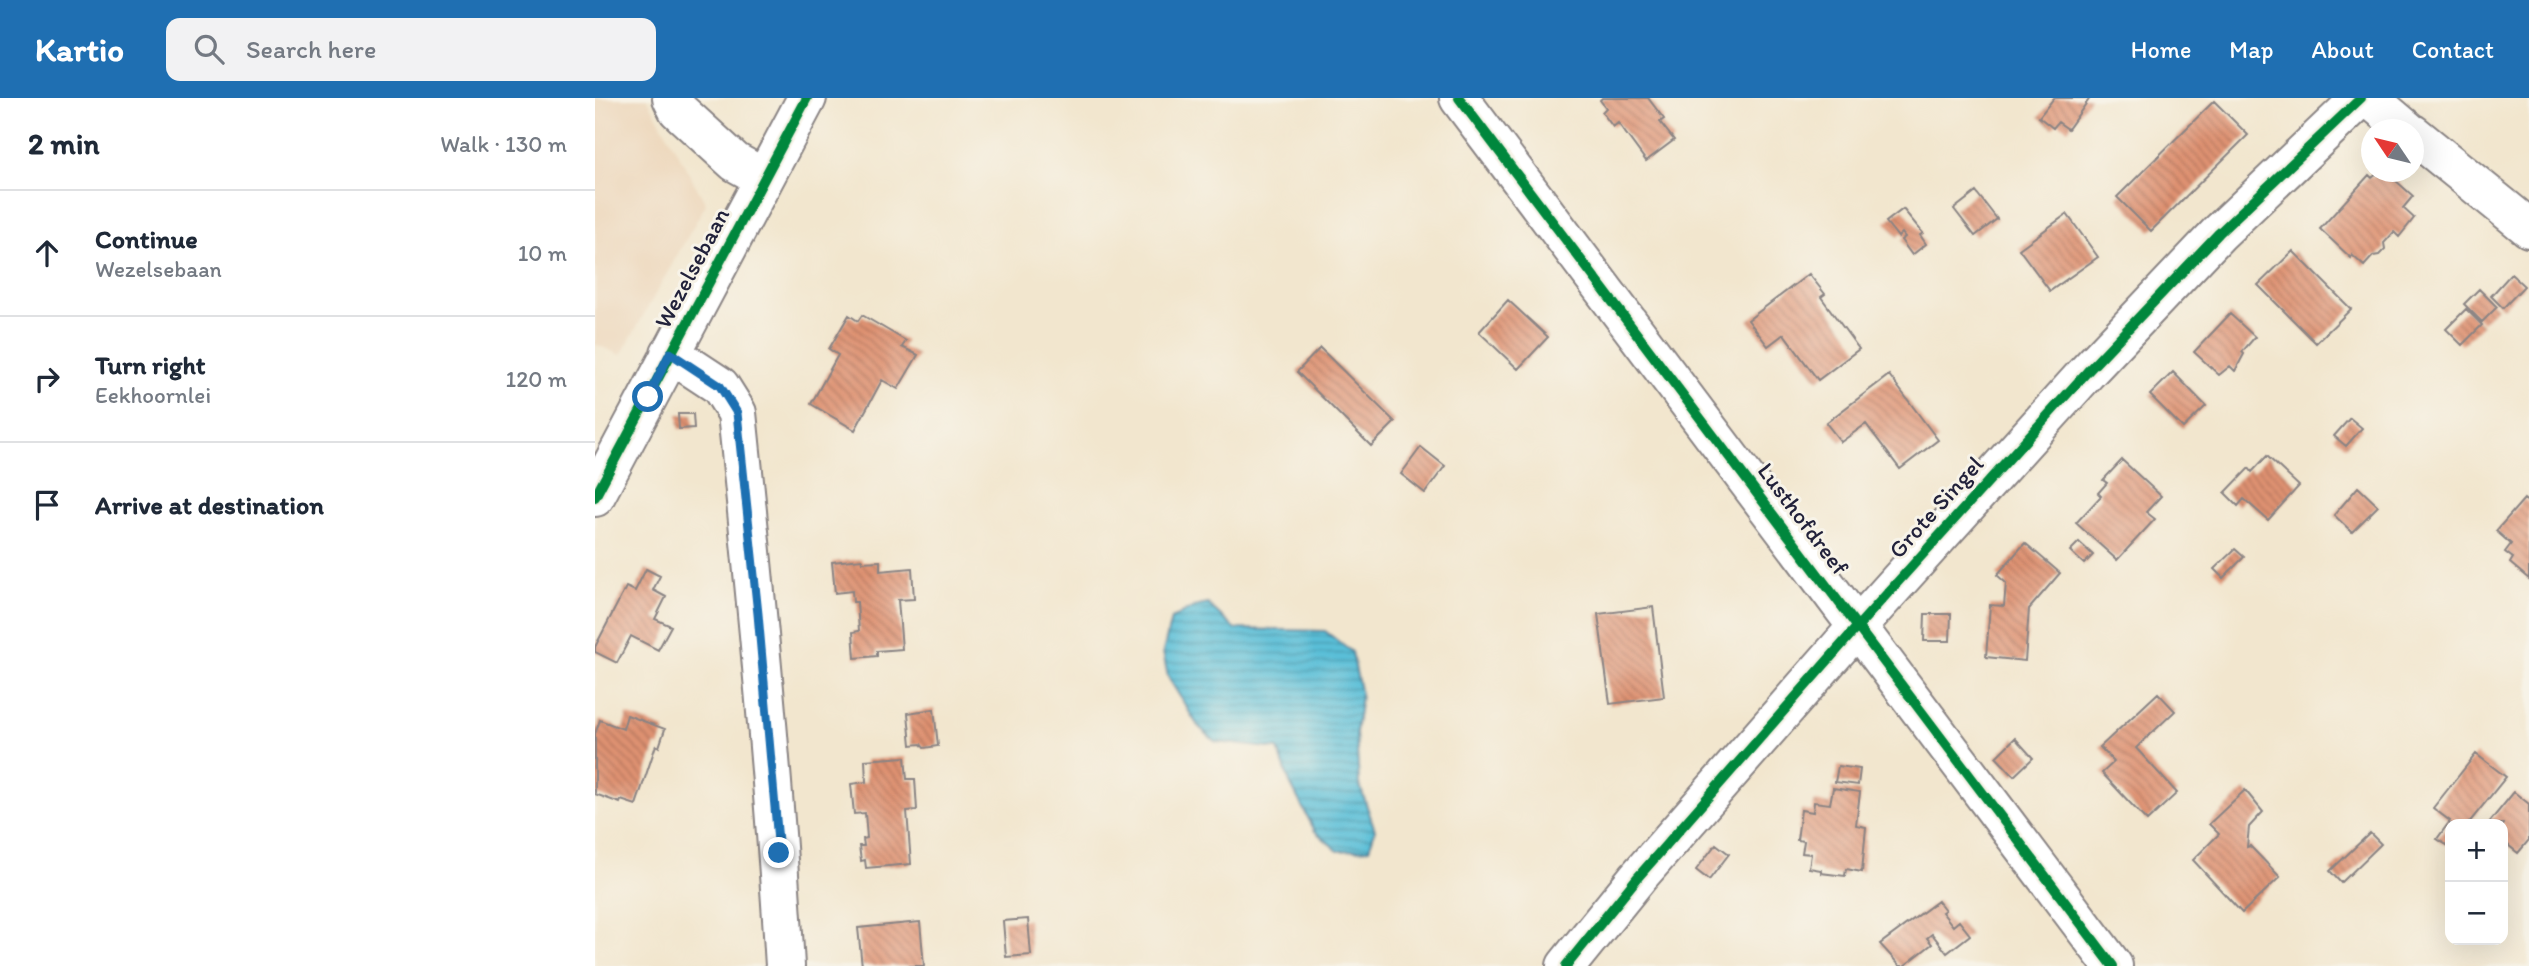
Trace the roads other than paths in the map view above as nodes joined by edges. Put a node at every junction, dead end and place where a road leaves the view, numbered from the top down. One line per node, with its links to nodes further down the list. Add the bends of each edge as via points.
1 (671, 98): 8 (street, via 678,110 735,162)
2 (807, 98): 8 (street, Wezelsebaan)
3 (1459, 98): 12 (street, Lusthofdreef)
4 (2361, 98): 12 (street, Grote Singel, via 2210,243 2087,372)
5 (2369, 98): 6 (street)
6 (2394, 119)
7 (2424, 143): 9 (street)
8 (764, 178): 10 (street, Wezelsebaan)
9 (2529, 228)
10 (670, 353): 11 (street, Wezelsebaan); 13 (street, via 720,386 737,413 779,853)
11 (595, 497)
12 (1858, 626): 14 (street, Grote Singel); 15 (street, Lusthofdreef)
13 (785, 966)
14 (1566, 966)
15 (2112, 966)

